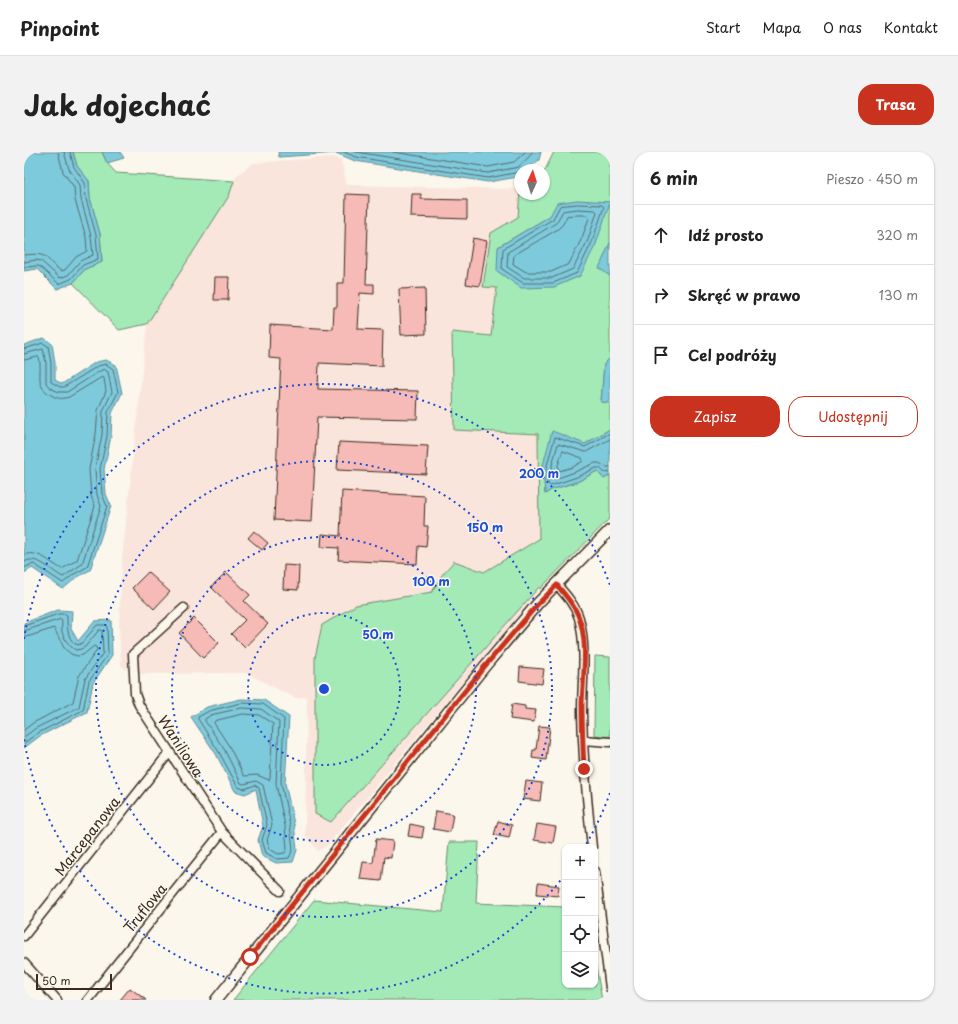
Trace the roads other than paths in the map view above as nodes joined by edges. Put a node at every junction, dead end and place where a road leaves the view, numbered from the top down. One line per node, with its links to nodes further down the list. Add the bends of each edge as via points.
1 (610, 530): 2 (street)
2 (557, 585): 4 (street, via 570,599 582,632); 16 (street, via 485,666)
3 (184, 608): 6 (street, Waniliowa, via 133,654 135,694 139,705)
4 (583, 740): 5 (street); 8 (street)
5 (610, 742)
6 (169, 753): 7 (street, Waniliowa); 11 (street, Marcepanowa)
7 (222, 832): 10 (street, Waniliowa); 15 (street, Truflowa)
8 (592, 844)
9 (596, 880): 13 (street)
10 (280, 890)
11 (24, 936)
12 (24, 963): 14 (street)
13 (610, 988)
14 (57, 1000)
15 (88, 1000)
16 (216, 1000)

